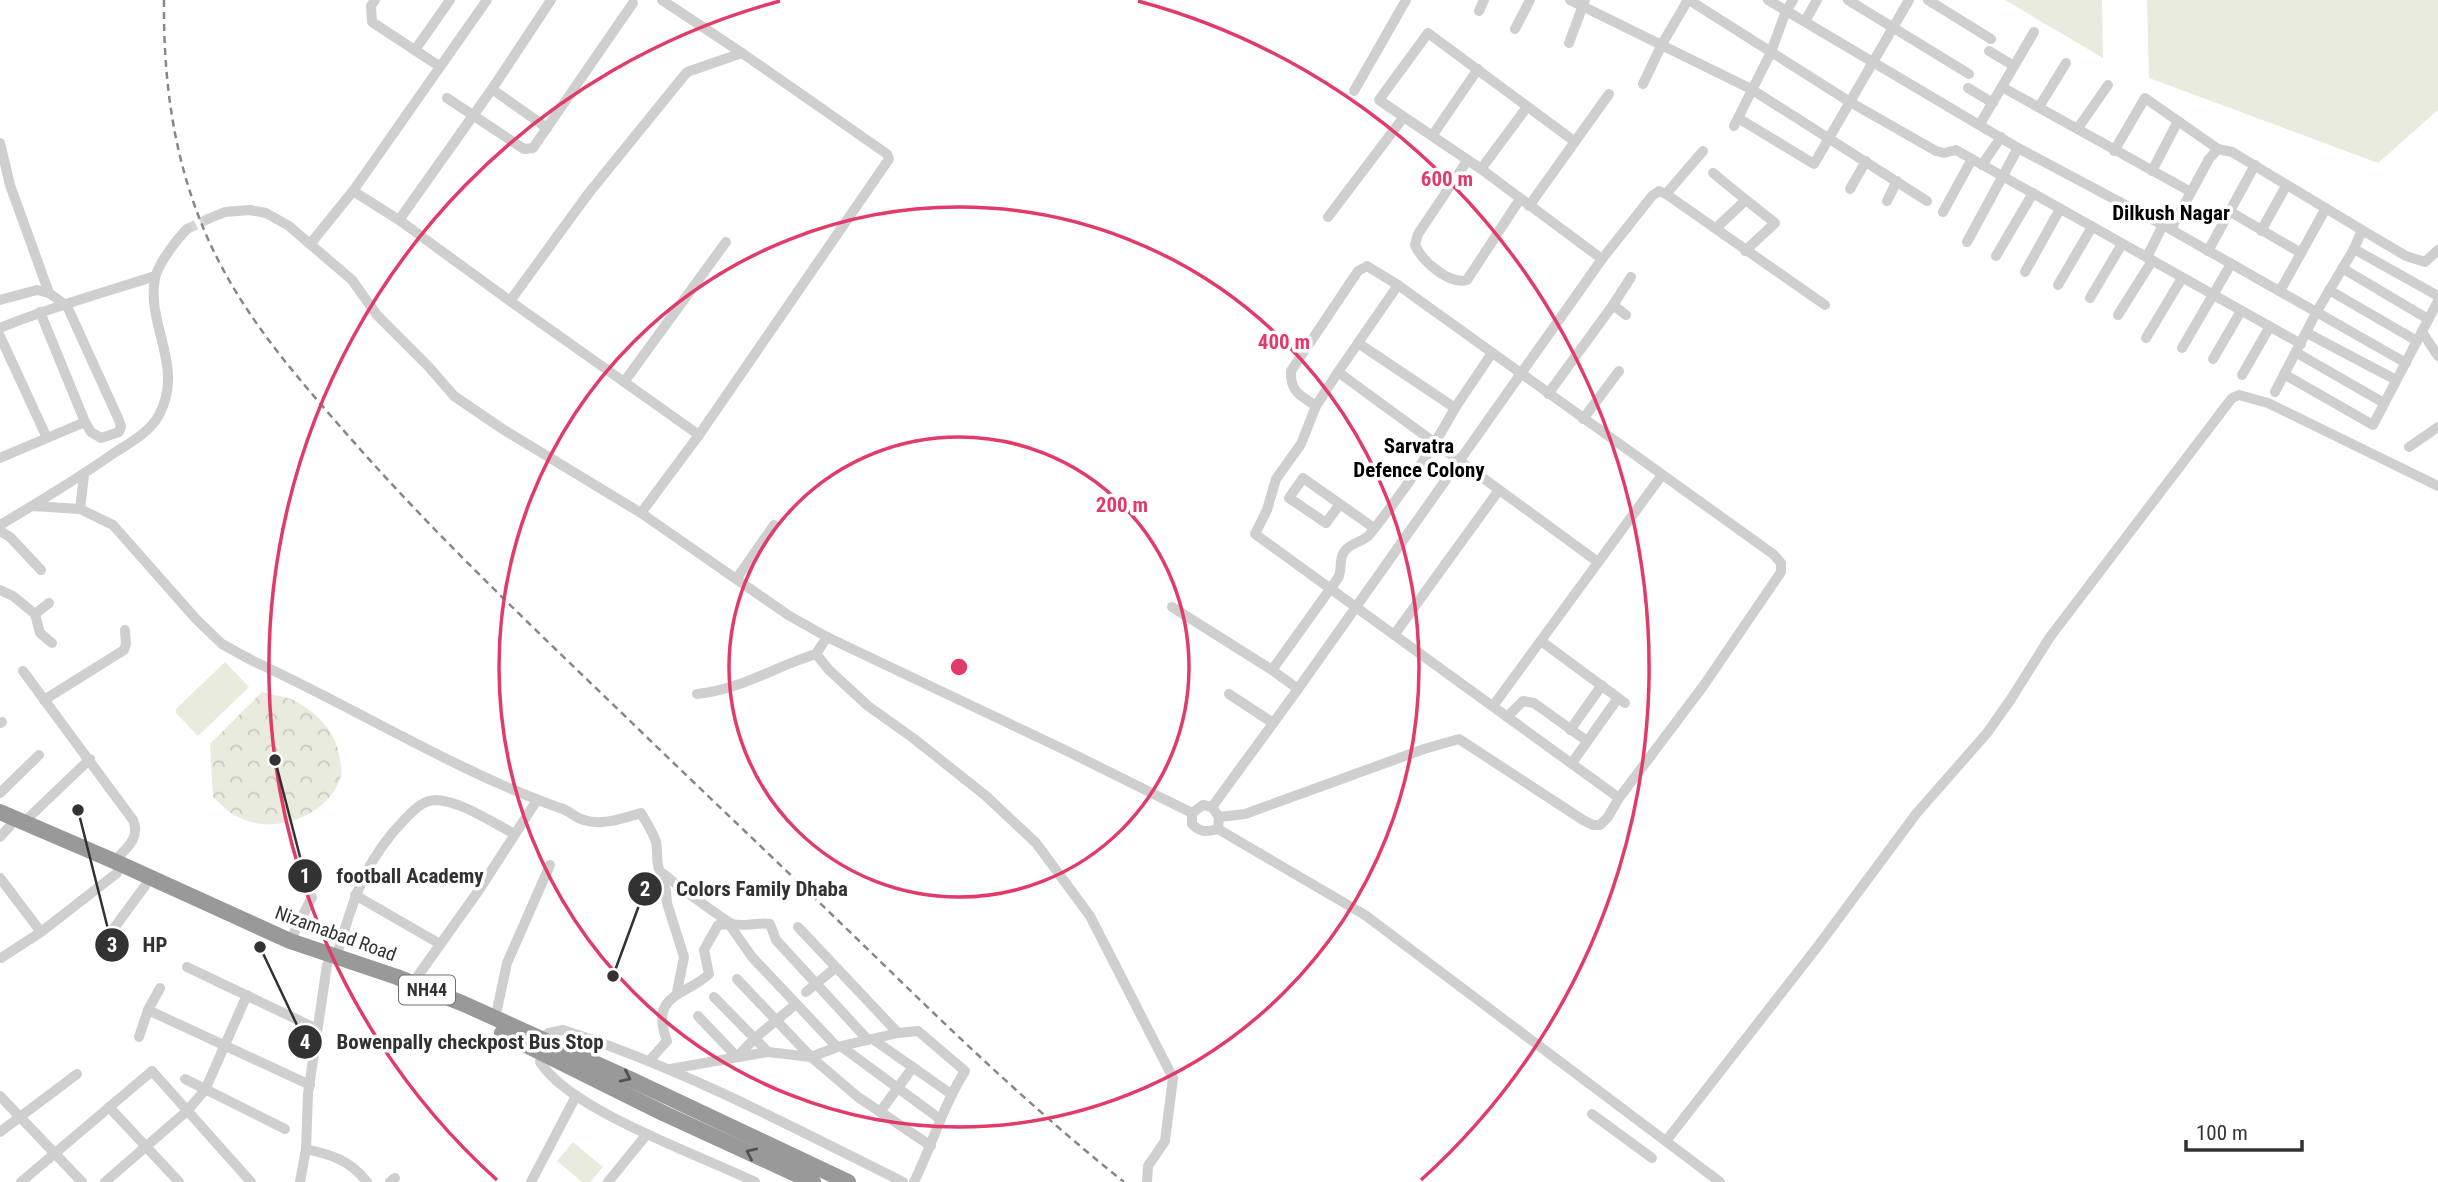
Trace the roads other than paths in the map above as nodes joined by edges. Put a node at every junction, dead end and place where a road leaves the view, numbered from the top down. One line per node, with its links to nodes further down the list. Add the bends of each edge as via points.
1 (375, 0): 28 (street, via 372,22)
2 (450, 0): 28 (street)
3 (486, 0): 34 (street)
4 (551, 0): 42 (street)
5 (662, 0): 30 (street)
6 (1406, 0): 44 (street)
7 (1484, 0): 19 (street)
8 (1530, 0): 23 (street)
9 (1570, 0): 17 (street)
10 (1688, 0): 27 (street); 31 (street)
11 (1768, 0): 20 (street)
12 (1793, 0): 20 (street)
13 (1817, 0): 21 (street)
14 (1909, 0): 22 (street)
15 (1928, 0): 25 (street)
16 (1853, 1): 22 (street)
17 (1584, 2): 26 (street); 27 (street, via 1617,24)
18 (633, 4): 55 (street)
19 (1479, 11)
20 (1786, 11): 21 (street); 31 (street)
21 (1805, 21): 32 (street)
22 (1894, 26): 32 (street); 37 (street)
23 (1516, 29)
24 (2034, 32): 35 (street)
25 (1991, 39)
26 (1569, 43)
27 (1662, 44): 38 (street); 43 (street)
28 (415, 50): 34 (street)
29 (1989, 51): 35 (street)
30 (742, 52): 125 (street, via 687,72); 163 (street, via 889,159)
31 (1771, 52): 43 (street); 47 (street)
32 (1873, 61): 47 (street); 54 (street)
33 (2066, 63): 50 (street)
34 (439, 66): 77 (street)
35 (2014, 66): 40 (street)
36 (1478, 69): 49 (street); 52 (street, via 1428,33 1379,100); 57 (street)
37 (1969, 74)
38 (1643, 84)
39 (2108, 85): 56 (street)
40 (2002, 87): 48 (street); 50 (street)
41 (1968, 88): 48 (street)
42 (492, 89): 51 (street); 55 (street)
43 (1751, 89): 59 (street); 59 (street, via 1736,122 1814,164)
44 (1354, 90)
45 (1609, 94): 60 (street)
46 (447, 98): 51 (street)
47 (1850, 102): 59 (street); 68 (street, via 1941,153 1956,150)
48 (1993, 103): 54 (street)
49 (1527, 107): 60 (street); 70 (street)
50 (2039, 107): 56 (street)
51 (473, 115): 55 (street, via 524,149 533,148); 91 (street)
52 (1403, 118): 57 (street); 89 (street)
53 (2178, 121): 63 (street); 65 (street, via 2145,98); 71 (street)
54 (1980, 124): 58 (street)
55 (547, 128)
56 (2078, 128): 65 (street)
57 (1432, 136): 66 (street)
58 (2001, 137): 62 (street); 68 (street)
59 (1829, 138): 67 (street)
60 (1574, 141): 84 (street)
61 (0, 143): 120 (street, via 10,185)
62 (2018, 148): 73 (street); 93 (street)
63 (2218, 149): 69 (street); 78 (street)
64 (1703, 151): 80 (street)
65 (2114, 151): 71 (street)
66 (1467, 161): 70 (street); 84 (street, via 1418,234 1415,246 1424,259 1452,279 1466,280)
67 (1866, 161): 74 (street); 76 (street)
68 (1977, 162): 73 (street); 88 (street)
69 (2255, 165): 75 (street); 87 (street)
70 (1481, 169): 84 (street)
71 (2152, 171): 78 (street)
72 (1713, 173): 81 (street)
73 (2003, 176): 79 (street); 99 (street)
74 (1897, 181): 82 (street); 83 (street)
75 (2286, 186): 85 (street); 97 (street)
76 (1850, 189)
77 (353, 191): 91 (street); 100 (street)
78 (2191, 192): 93 (street)
79 (2033, 193): 86 (street); 107 (street)
80 (1666, 194): 94 (street); 108 (street, via 1658,191 1652,196)
81 (1746, 200): 94 (street); 104 (street, via 1775,222)
82 (1886, 201)
83 (1927, 201)
84 (1525, 202): 108 (street)
85 (2326, 208): 96 (street); 106 (street)
86 (2060, 209): 92 (street); 112 (street)
87 (2229, 211): 97 (street); 105 (street)
88 (1944, 212)
89 (1328, 217)
90 (208, 219): 100 (street, via 250,209 266,213)
91 (399, 220): 125 (street)
92 (2092, 227): 101 (street); 117 (street)
93 (2167, 227): 105 (street); 109 (street)
94 (1716, 228): 104 (street)
95 (187, 229): 113 (street)
96 (2362, 230): 102 (street); 103 (street, via 2425,262)
97 (2262, 231): 106 (street)
98 (726, 242): 154 (street)
99 (1967, 242)
100 (311, 243): 176 (street, via 352,279 377,315 454,396)
101 (2122, 244): 109 (street); 122 (street)
102 (2354, 249): 111 (street); 124 (street)
103 (2438, 250)
104 (1745, 251): 127 (street)
105 (2208, 251): 110 (street)
106 (2301, 253): 119 (street)
107 (1996, 256)
108 (1602, 259): 151 (street)
109 (2149, 259): 115 (street); 132 (street)
110 (2231, 264): 119 (street); 121 (street)
111 (2342, 268): 118 (street); 134 (street)
112 (2025, 272)
113 (155, 276): 128 (street); 169 (street, via 169,367 165,400 145,432)
114 (1631, 277): 126 (street)
115 (2182, 278): 121 (street); 140 (street)
116 (1398, 285): 141 (street); 144 (street); 158 (street, via 1362,267 1296,360 1290,384)
117 (2059, 285)
118 (2329, 290): 130 (street); 139 (street)
119 (2280, 291): 130 (street)
120 (50, 293): 123 (street, via 37,290); 128 (street)
121 (2213, 296): 129 (street); 142 (street)
122 (2090, 298)
123 (0, 299)
124 (2438, 299): 134 (street)
125 (510, 301): 154 (street)
126 (1613, 305): 133 (street); 156 (street)
127 (1825, 305)
128 (67, 306): 131 (street); 161 (street, via 120,430 101,438)
129 (2241, 311): 135 (street); 146 (street)
130 (2317, 311): 137 (street); 147 (street)
131 (40, 312): 136 (street); 161 (street)
132 (2118, 314)
133 (1626, 315)
134 (2428, 319): 139 (street)
135 (2269, 327): 143 (street); 152 (street)
136 (0, 328)
137 (2307, 333): 143 (street); 153 (street)
138 (0, 336): 164 (street)
139 (2420, 337): 145 (street); 147 (street)
140 (2146, 338)
141 (1358, 343): 149 (street); 159 (street)
142 (2182, 348)
143 (2299, 349): 150 (street); 157 (street)
144 (1492, 353): 151 (street); 159 (street)
145 (2437, 353)
146 (2213, 359)
147 (2406, 363): 153 (street)
148 (1619, 371): 160 (street)
149 (1338, 372): 158 (street); 165 (street)
150 (2284, 374): 155 (street); 157 (street, via 2374,425)
151 (1521, 375): 156 (street); 168 (street)
152 (2242, 375)
153 (2396, 380): 157 (street)
154 (624, 382): 163 (street)
155 (2275, 392)
156 (1548, 394): 160 (street)
157 (2384, 404)
158 (1316, 406): 184 (street, via 1301,444 1276,479 1255,534)
159 (1455, 408): 165 (street)
160 (1583, 419): 170 (street)
161 (85, 422): 164 (street)
162 (2438, 427): 166 (street)
163 (699, 435): 176 (street)
164 (47, 438): 167 (street)
165 (1435, 443): 168 (street); 179 (street)
166 (2409, 447)
167 (0, 458)
168 (1460, 460): 172 (street); 188 (street)
169 (84, 475): 174 (street); 175 (street)
170 (1662, 475): 181 (street); 212 (street, via 1773,554 1781,563 1781,572)
171 (2438, 486): 281 (street, via 2268,403 2239,395 2232,398 2050,637 1987,733 1916,814)
172 (1499, 489): 181 (street); 191 (street)
173 (1340, 504): 173 (street, via 1303,478 1289,498 1326,523); 179 (street)
174 (32, 506): 175 (street); 177 (street)
175 (80, 509): 213 (street, via 113,525 222,644 452,762)
176 (641, 513): 183 (street)
177 (0, 524)
178 (774, 525): 183 (street)
179 (1374, 528): 184 (street, via 1368,537 1346,549 1340,563 1342,572)
180 (0, 531): 182 (street)
181 (1598, 562): 193 (street)
182 (41, 570)
183 (737, 578): 192 (street)
184 (1330, 587): 188 (street); 196 (street)
185 (0, 590): 189 (street)
186 (49, 603): 189 (street)
187 (1172, 607): 196 (street)
188 (1355, 607): 191 (street); 199 (street)
189 (35, 614): 194 (street, via 40,633)
190 (125, 630): 202 (street, via 124,650)
191 (1394, 635): 203 (street)
192 (827, 637): 195 (street); 216 (street)
193 (1541, 641): 198 (street); 203 (street)
194 (52, 643)
195 (816, 654): 200 (street, via 743,683); 301 (street, via 869,706 986,796 1036,843 1090,916 1173,1078 1165,1141 1148,1166)
196 (1272, 670): 199 (street)
197 (23, 671): 202 (street)
198 (1602, 685): 206 (street); 207 (street, via 1621,700)
199 (1298, 689): 205 (street)
200 (697, 694)
201 (1229, 694): 205 (street)
202 (44, 700): 209 (street)
203 (1493, 706): 204 (street)
204 (1507, 717): 206 (street, via 1528,701); 210 (street)
205 (1273, 723): 215 (street)
206 (1570, 730): 207 (street)
207 (1587, 741): 210 (street)
208 (39, 755): 211 (street)
209 (90, 759): 217 (street); 221 (street, via 136,827 134,839)
210 (1572, 763): 212 (street)
211 (0, 793)
212 (1619, 798): 215 (street, via 1604,822 1593,825 1460,739 1245,814)
213 (537, 800): 219 (street); 222 (street, via 564,808 584,821 608,822 641,813 656,842)
214 (0, 812): 217 (highway, Nizamabad Road / NH44)
215 (1215, 812): 216 (street, via 1203,805); 218 (street)
216 (1192, 813): 218 (street, via 1192,824 1198,830)
217 (8, 827): 221 (highway, Nizamabad Road / NH44)
218 (1218, 829): 281 (street, via 1365,915)
219 (516, 834): 225 (street, via 450,803 434,800 419,805 388,836); 232 (street)
220 (550, 865): 248 (street, via 507,963)
221 (116, 867): 224 (highway, Nizamabad Road / NH44); 229 (street); 231 (highway, Nizamabad Road / NH44)
222 (659, 869): 227 (street); 241 (street, via 684,957)
223 (0, 878): 229 (street)
224 (145, 886): 230 (street); 234 (highway, Nizamabad Road / NH44, via 251,934)
225 (355, 895): 232 (street); 234 (street)
226 (312, 897): 231 (street)
227 (729, 924): 239 (street, via 771,924 776,940); 241 (street, via 718,925 704,950 709,974); 245 (street, via 752,957)
228 (798, 927): 236 (street)
229 (41, 932): 233 (street)
230 (106, 939)
231 (290, 941): 234 (highway, Nizamabad Road / NH44)
232 (440, 944): 238 (street)
233 (1, 958)
234 (331, 961): 238 (highway, Nizamabad Road / NH44); 250 (street); 256 (highway, Nizamabad Road / NH44)
235 (187, 967): 243 (street)
236 (834, 969): 239 (street); 251 (street)
237 (737, 979): 249 (street)
238 (412, 984): 248 (highway, Nizamabad Road / NH44)
239 (816, 985): 242 (street); 254 (street)
240 (160, 988): 246 (street)
241 (677, 992): 261 (street, via 663,1010 661,1027 667,1041)
242 (806, 992)
243 (247, 995): 250 (street); 255 (street)
244 (714, 997): 253 (street)
245 (796, 1004): 249 (street); 257 (street)
246 (148, 1010): 252 (street); 255 (street)
247 (698, 1016): 259 (street)
248 (495, 1018): 256 (highway, Nizamabad Road / NH44)
249 (775, 1021): 253 (street); 260 (street)
250 (317, 1029): 266 (street)
251 (898, 1033): 254 (street); 269 (street, via 918,1031 965,1071)
252 (139, 1037)
253 (755, 1038): 258 (street); 259 (street)
254 (871, 1040): 257 (street); 262 (street)
255 (225, 1045): 266 (street); 268 (street)
256 (541, 1045): 261 (street, via 549,1033 563,1030); 271 (street, via 540,1062 547,1073); 297 (highway, Nizamabad Road / NH44, one-way to 256, via 663,1113); 298 (highway, Nizamabad Road / NH44, one-way to 298, via 632,1080)
257 (840, 1047): 260 (street); 267 (street)
258 (768, 1052): 259 (street); 260 (street)
259 (737, 1056): 263 (street)
260 (811, 1057): 274 (street)
261 (649, 1061): 263 (street)
262 (913, 1067): 267 (street); 269 (street)
263 (670, 1069): 299 (street)
264 (77, 1074): 276 (street)
265 (185, 1079): 268 (street)
266 (310, 1084): 284 (street)
267 (898, 1088): 274 (street); 277 (street)
268 (205, 1090): 273 (street); 278 (street)
269 (951, 1094): 277 (street)
270 (0, 1096): 276 (street)
271 (576, 1096): 280 (street); 294 (street)
272 (109, 1107): 273 (street, via 152,1071); 282 (street); 285 (street)
273 (187, 1111): 282 (street); 291 (street)
274 (880, 1112): 283 (street)
275 (1592, 1114): 286 (street)
276 (18, 1116): 279 (street); 285 (street)
277 (940, 1119): 283 (street)
278 (285, 1129)
279 (0, 1132)
280 (647, 1134): 295 (street); 296 (street)
281 (1665, 1141): 302 (street)
282 (146, 1146): 289 (street); 290 (street)
283 (931, 1146): 300 (street)
284 (306, 1149): 292 (street); 293 (street, via 343,1159)
285 (54, 1153): 287 (street); 288 (street)
286 (1652, 1158)
287 (21, 1182)
288 (82, 1182)
289 (105, 1182)
290 (179, 1182)
291 (251, 1182)
292 (300, 1182)
293 (367, 1182)
294 (531, 1182)
295 (608, 1182)
296 (755, 1182)
297 (813, 1182)
298 (848, 1182)
299 (903, 1182)
300 (914, 1182)
301 (1147, 1182)
302 (1720, 1182)

